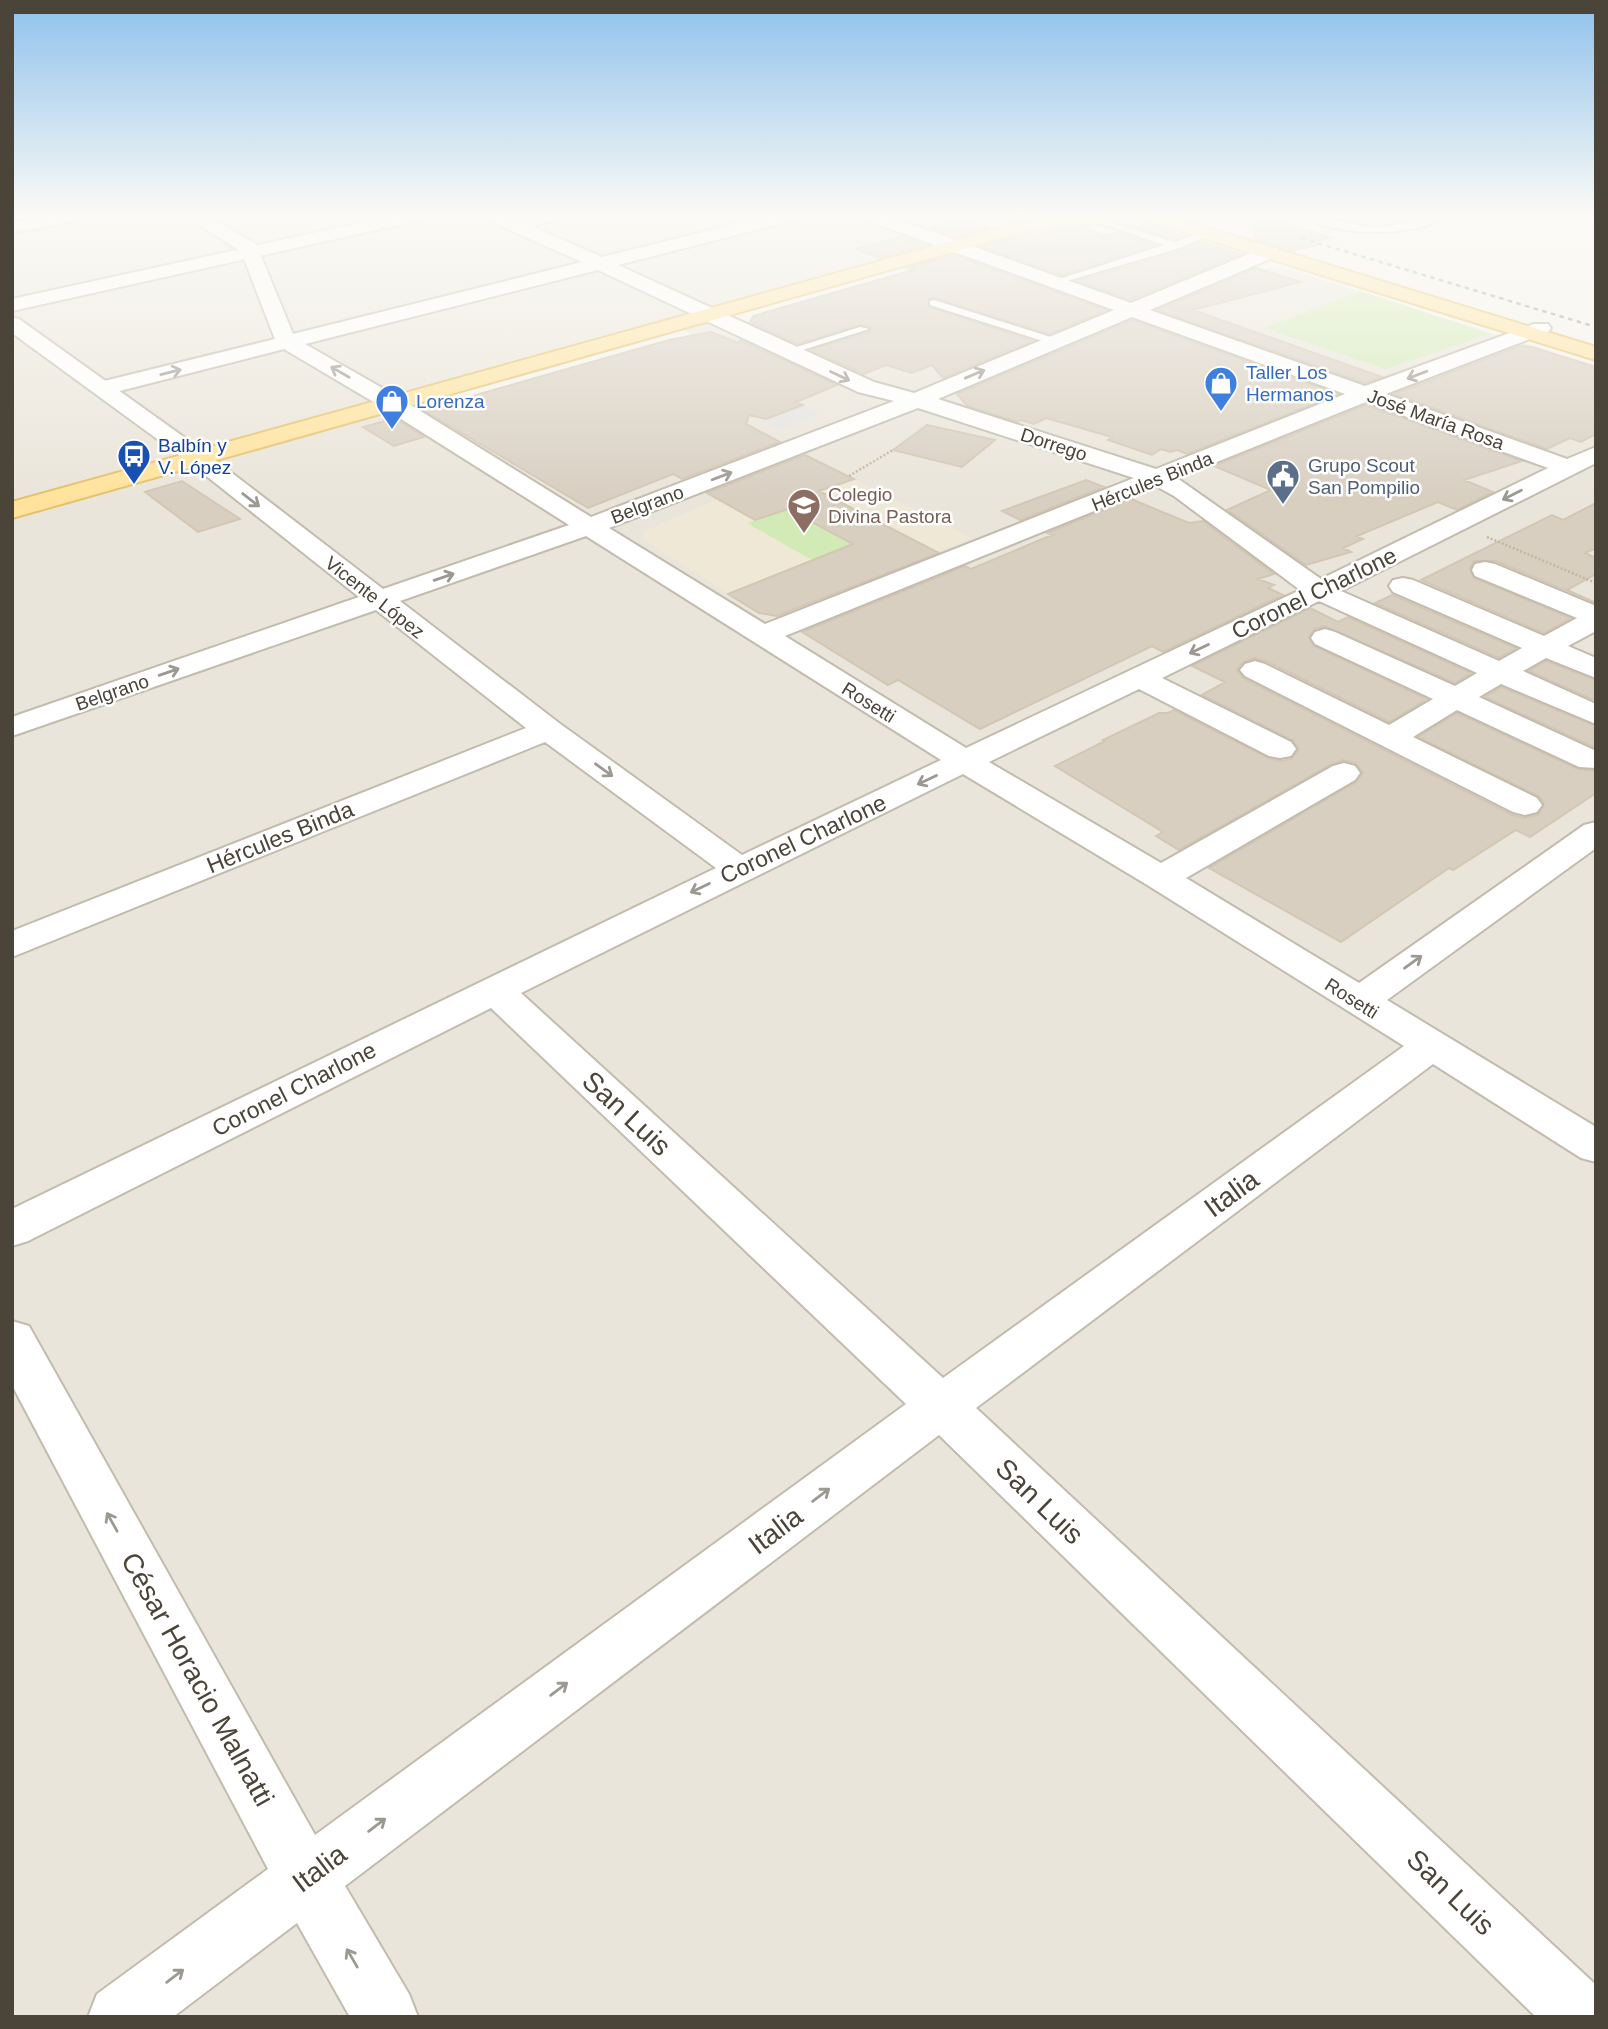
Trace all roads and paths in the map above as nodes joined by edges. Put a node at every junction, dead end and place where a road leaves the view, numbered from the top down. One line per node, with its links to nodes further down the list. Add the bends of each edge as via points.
1 (273, 310): 15 (street)
2 (421, 310): 15 (street)
3 (703, 310): 10 (street, Dorrego)
4 (728, 310): 10 (main road)
5 (955, 310): 14 (lane)
6 (1128, 310): 14 (street, Belgrano)
7 (1132, 310): 20 (street, José María Rosa)
8 (1465, 310): 13 (main road)
9 (1470, 310): 13 (main road)
10 (713, 314): 17 (street, Dorrego); 22 (main road)
11 (12, 323): 19 (street, Vicente López)
12 (864, 329): 17 (lane)
13 (1534, 330): 16 (main road); 18 (main road); 20 (street, Hércules Binda, one-way to 20)
14 (1053, 341): 21 (street, Belgrano, one-way to 14)
15 (289, 343): 19 (street, one-way to 15); 22 (street, Rosetti, one-way to 15)
16 (1596, 346)
17 (789, 351): 21 (street, Dorrego, one-way to 21, via 866,387)
18 (1596, 354)
19 (104, 388): 24 (street, Vicente López)
20 (1368, 393): 25 (street, José María Rosa); 27 (street, Hércules Binda)
21 (912, 400): 27 (street, Dorrego); 29 (street, Belgrano, one-way to 21)
22 (390, 402): 24 (main road); 29 (street, Rosetti)
23 (893, 450): 26 (path)
24 (198, 458): 28 (main road); 35 (street, Vicente López, one-way to 35)
25 (1581, 461): 34 (street, Coronel Charlone, one-way to 34)
26 (849, 476)
27 (1159, 478): 34 (street, Dorrego); 37 (street, Hércules Binda)
28 (12, 510)
29 (590, 526): 35 (street, Belgrano, one-way to 29); 37 (street, Rosetti)
30 (1485, 537): 32 (path)
31 (1485, 570): 36 (street)
32 (1596, 583)
33 (1403, 586): 39 (street)
34 (1320, 591): 42 (street, Dorrego); 43 (street, Coronel Charlone, one-way to 43)
35 (379, 600): 46 (street, Belgrano, one-way to 35); 47 (street, Vicente López)
36 (1596, 617): 39 (street)
37 (763, 635): 51 (street, Rosetti)
38 (1325, 638): 44 (street)
39 (1544, 647): 40 (street); 42 (street)
40 (1596, 669)
41 (1255, 670): 48 (street)
42 (1500, 672): 44 (street); 45 (street, Dorrego)
43 (1140, 678): 49 (street); 51 (street, Coronel Charlone)
44 (1457, 699): 48 (street); 50 (street)
45 (1596, 715)
46 (12, 727)
47 (548, 730): 55 (street, Vicente López, one-way to 55); 57 (street, Hércules Binda)
48 (1391, 737): 53 (street)
49 (1280, 748)
50 (1590, 761)
51 (966, 762): 55 (street, Coronel Charlone, one-way to 55); 56 (street, Rosetti)
52 (1344, 773): 56 (street)
53 (1525, 805)
54 (1596, 832): 59 (street, one-way to 54)
55 (740, 869): 58 (street, Coronel Charlone, one-way to 58)
56 (1161, 878): 59 (street, Rosetti)
57 (12, 945)
58 (494, 989): 62 (street, Coronel Charlone); 64 (street, San Luis)
59 (1358, 1002): 60 (street, Rosetti)
60 (1431, 1046): 61 (street, Rosetti); 64 (street, Italia)
61 (1596, 1147)
62 (12, 1230)
63 (12, 1340): 65 (street, César Horacio Malnatti, one-way to 63)
64 (941, 1406): 65 (street, Italia, one-way to 64); 68 (street, San Luis)
65 (306, 1878): 66 (street, Italia, one-way to 65); 67 (street, César Horacio Malnatti, one-way to 65)
66 (120, 2017)
67 (386, 2017)
68 (1583, 2017)

